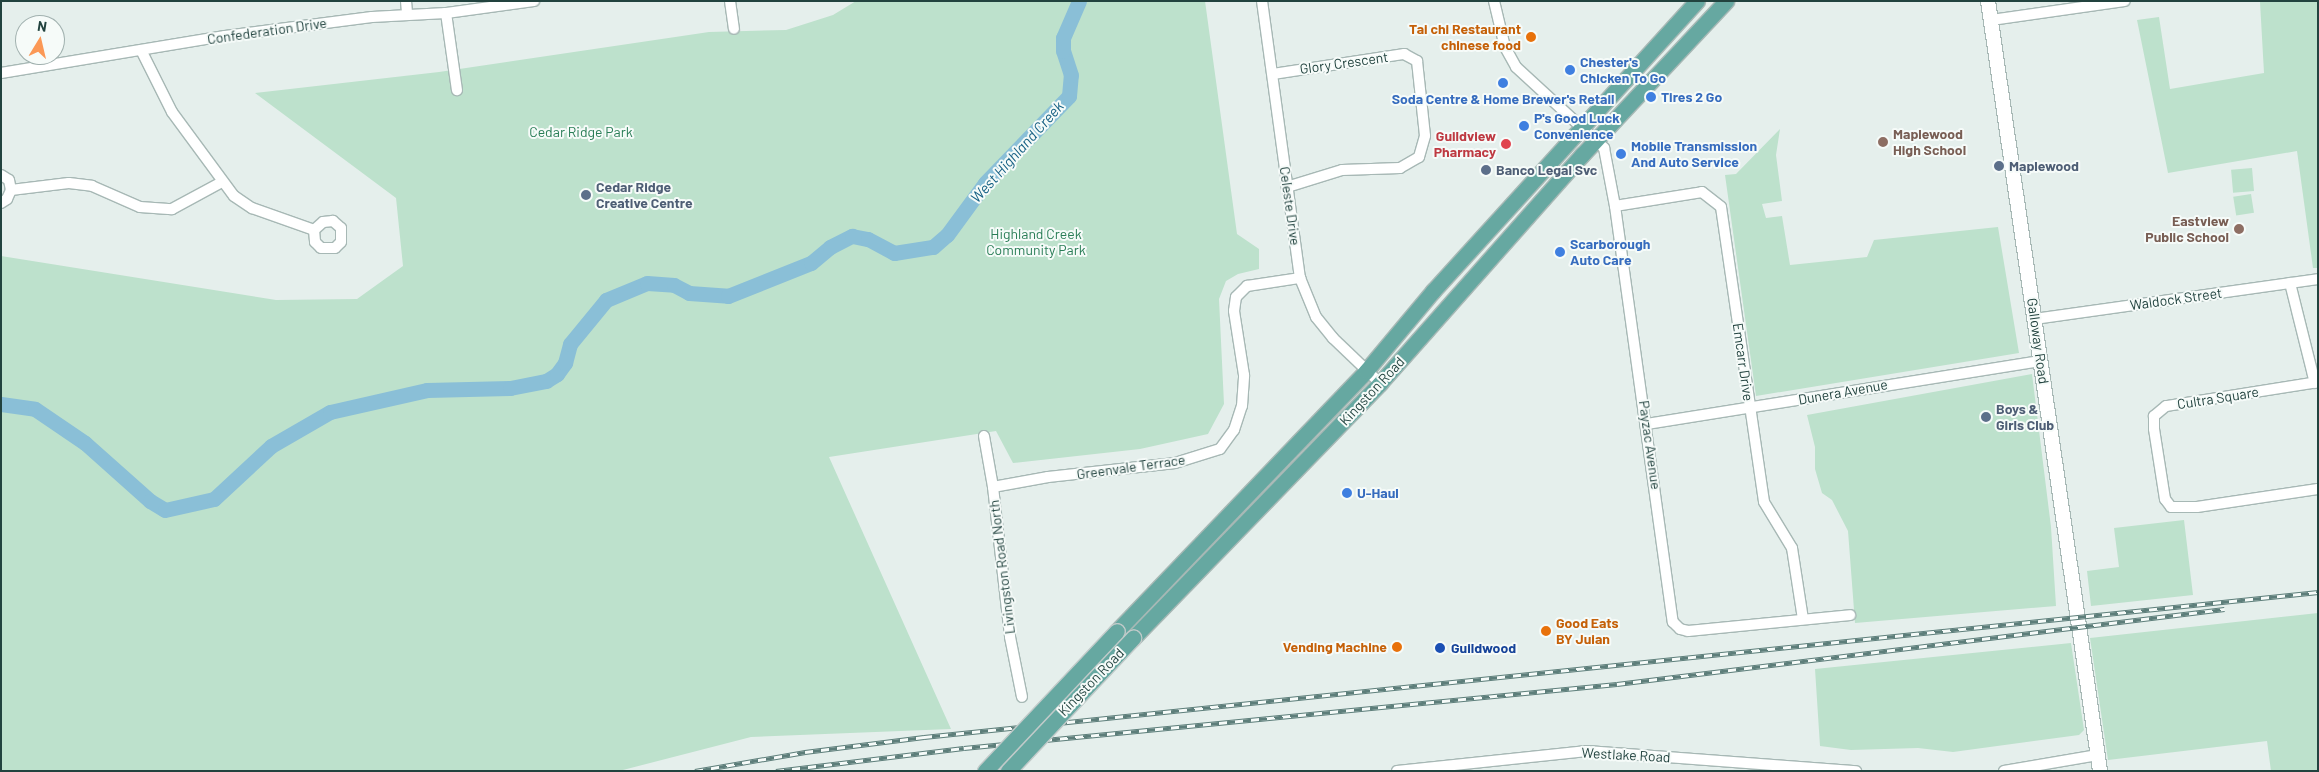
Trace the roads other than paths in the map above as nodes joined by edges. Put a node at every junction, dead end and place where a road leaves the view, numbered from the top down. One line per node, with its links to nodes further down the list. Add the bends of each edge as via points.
1 (406, 1): 11 (street)
2 (534, 1): 10 (street, Confederation Drive)
3 (730, 1): 14 (street)
4 (1262, 1): 17 (street, Celeste Drive)
5 (1494, 1): 19 (street, via 1505,47 1516,67)
6 (1697, 1): 19 (main road, Kingston Road)
7 (1726, 1): 20 (main road, Kingston Road)
8 (1988, 1): 13 (street, Galloway Road)
9 (2125, 1): 13 (street)
10 (520, 2): 12 (street, Confederation Drive)
11 (407, 13): 12 (street, Confederation Drive); 15 (street, Confederation Drive)
12 (446, 13): 18 (street)
13 (1991, 20): 31 (street, Galloway Road)
14 (734, 29)
15 (141, 50): 16 (street, Confederation Drive); 22 (street, via 172,112)
16 (1, 73)
17 (1273, 74): 23 (street, Celeste Drive); 23 (street, Glory Crescent, via 1404,54 1418,61 1425,136 1419,157 1400,168 1342,170)
18 (457, 90)
19 (1581, 127): 20 (street); 33 (main road, Kingston Road)
20 (1597, 139): 26 (street, Payzac Avenue, via 1604,148); 35 (main road, Kingston Road)
21 (1, 174): 24 (street, via 9,180)
22 (222, 182): 24 (street, via 172,209 140,207 92,186 69,183); 27 (street, via 234,196 252,208)
23 (1287, 187): 28 (street, Celeste Drive)
24 (11, 190): 25 (street)
25 (1, 203)
26 (1615, 206): 36 (street, Emcarr Drive, via 1702,192 1721,207); 37 (street, Payzac Avenue)
27 (314, 230)
28 (1300, 278): 33 (street, Celeste Drive, via 1316,317); 39 (street, Greenvale Terrace, via 1247,286 1236,297 1234,311 1244,374 1242,406 1234,430 1220,449 1175,463 1048,477)
29 (2318, 279): 30 (street, Waldock Street)
30 (2290, 283): 31 (street, Waldock Street); 34 (street)
31 (2034, 319): 32 (street, Galloway Road)
32 (2040, 361): 36 (street, Dunera Avenue); 44 (street, Galloway Road)
33 (1366, 371): 35 (street, Celeste Drive); 45 (main road, Kingston Road, bridge)
34 (2316, 382): 40 (street, Cultra Square, via 2166,406 2154,416 2154,429 2165,499 2171,507 2197,507)
35 (1380, 383): 46 (main road, Kingston Road, bridge)
36 (1749, 408): 37 (street, Dunera Avenue); 42 (street, Emcarr Drive, via 1764,502 1792,548)
37 (1647, 424): 42 (street, Payzac Avenue, via 1676,626 1688,631)
38 (984, 436): 39 (street, Livingston Road North)
39 (993, 487): 43 (street, Livingston Road North, via 1010,636)
40 (2318, 489)
41 (1850, 615): 42 (street)
42 (1803, 619)
43 (1022, 697)
44 (2098, 755): 49 (street); 50 (street, Galloway Road)
45 (985, 771)
46 (1008, 771)
47 (1397, 771): 48 (street, Westlake Road, via 1587,751)
48 (1856, 771)
49 (2004, 771)
50 (2100, 771)

